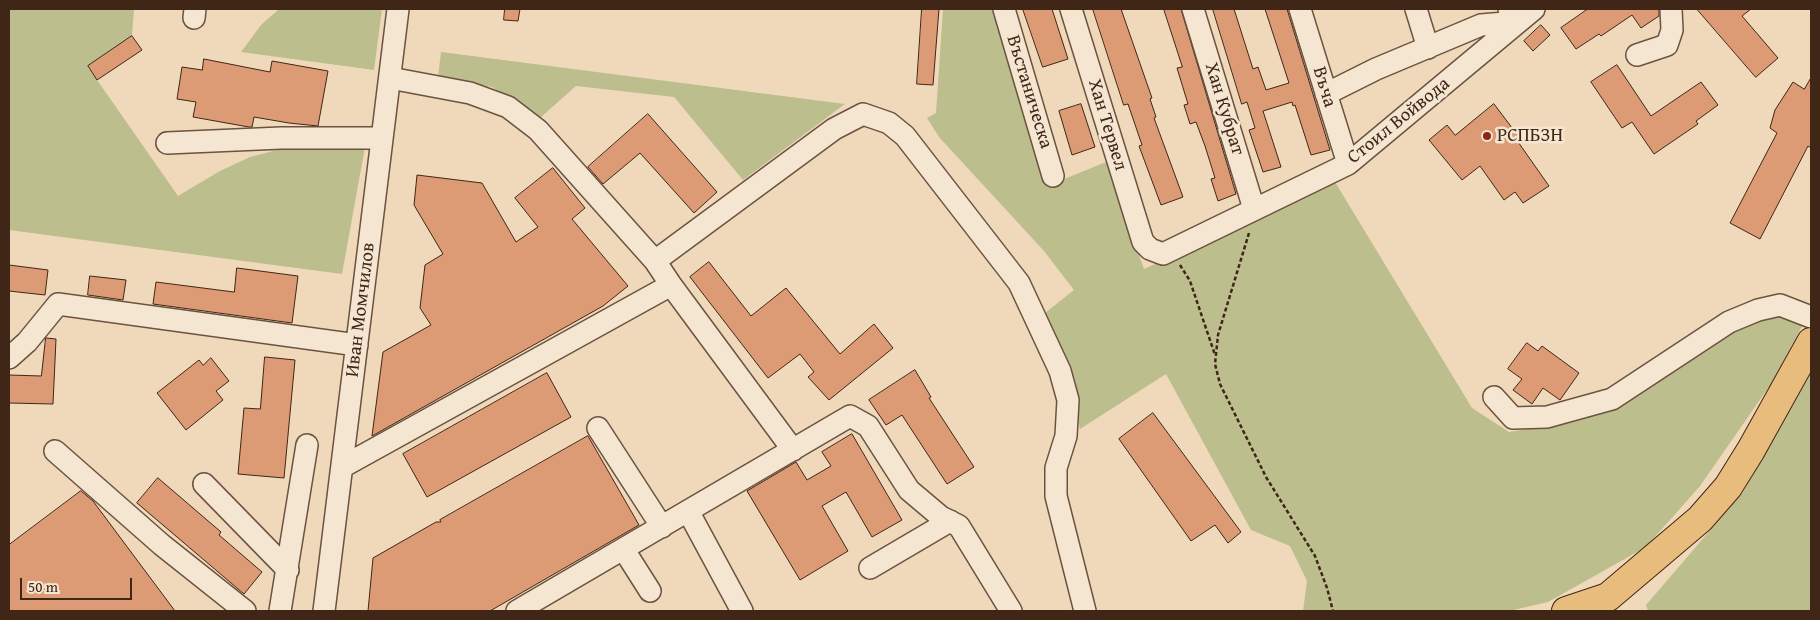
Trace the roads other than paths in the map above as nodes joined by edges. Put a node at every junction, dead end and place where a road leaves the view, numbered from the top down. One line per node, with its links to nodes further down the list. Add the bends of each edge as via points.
1 (398, 9): 12 (street, Иван Момчилов)
2 (1004, 9): 17 (street, Въстаническа)
3 (1071, 9): 19 (street, Хан Тервел, via 1143,242)
4 (1193, 9): 18 (street, Хан Кубрат)
5 (1300, 9): 13 (street, Въча)
6 (1416, 9): 10 (street)
7 (1534, 9): 9 (street, Стоил Войвода)
8 (1671, 9): 11 (street, via 1672,30 1667,45)
9 (1513, 15): 10 (street, via 1480,25); 16 (street, Стоил Войвода)
10 (1428, 48): 13 (street)
11 (1637, 55)
12 (390, 78): 14 (street, Иван Момчилов); 20 (street, via 470,93 508,107 538,130)
13 (1326, 94): 16 (street, Въча)
14 (382, 138): 15 (street, via 282,138); 24 (street, Иван Момчилов)
15 (167, 144)
16 (1348, 164): 18 (street, Стоил Войвода)
17 (1053, 176)
18 (1254, 209): 19 (street, Стоил Войвода)
19 (1163, 254)
20 (655, 261): 21 (street); 46 (street, via 834,129 863,114 889,122 905,136 1019,283 1060,371 1068,400 1066,436 1056,468 1056,496)
21 (671, 285): 29 (street); 31 (street)
22 (1811, 317): 26 (street, via 1780,305 1758,310 1729,322 1612,399 1547,417 1513,418)
23 (1811, 342): 47 (main road, via 1728,487 1700,519 1608,597)
24 (357, 345): 25 (street, via 58,304 27,342); 31 (street, Иван Момчилов)
25 (9, 358)
26 (1494, 397)
27 (598, 428): 35 (street)
28 (307, 444): 38 (street)
29 (793, 450): 33 (street); 34 (street, via 850,416 868,426 909,490)
30 (55, 451): 40 (street, via 162,545)
31 (342, 467): 42 (street, Иван Момчилов)
32 (204, 484): 38 (street)
33 (688, 511): 35 (street); 44 (street)
34 (950, 521): 37 (street); 45 (street, via 959,526)
35 (662, 527): 36 (street)
36 (624, 550): 39 (street); 43 (street)
37 (870, 568)
38 (288, 570): 41 (street)
39 (650, 592)
40 (244, 611)
41 (280, 611)
42 (324, 611)
43 (517, 611)
44 (742, 611)
45 (1011, 611)
46 (1084, 611)
47 (1566, 611)

